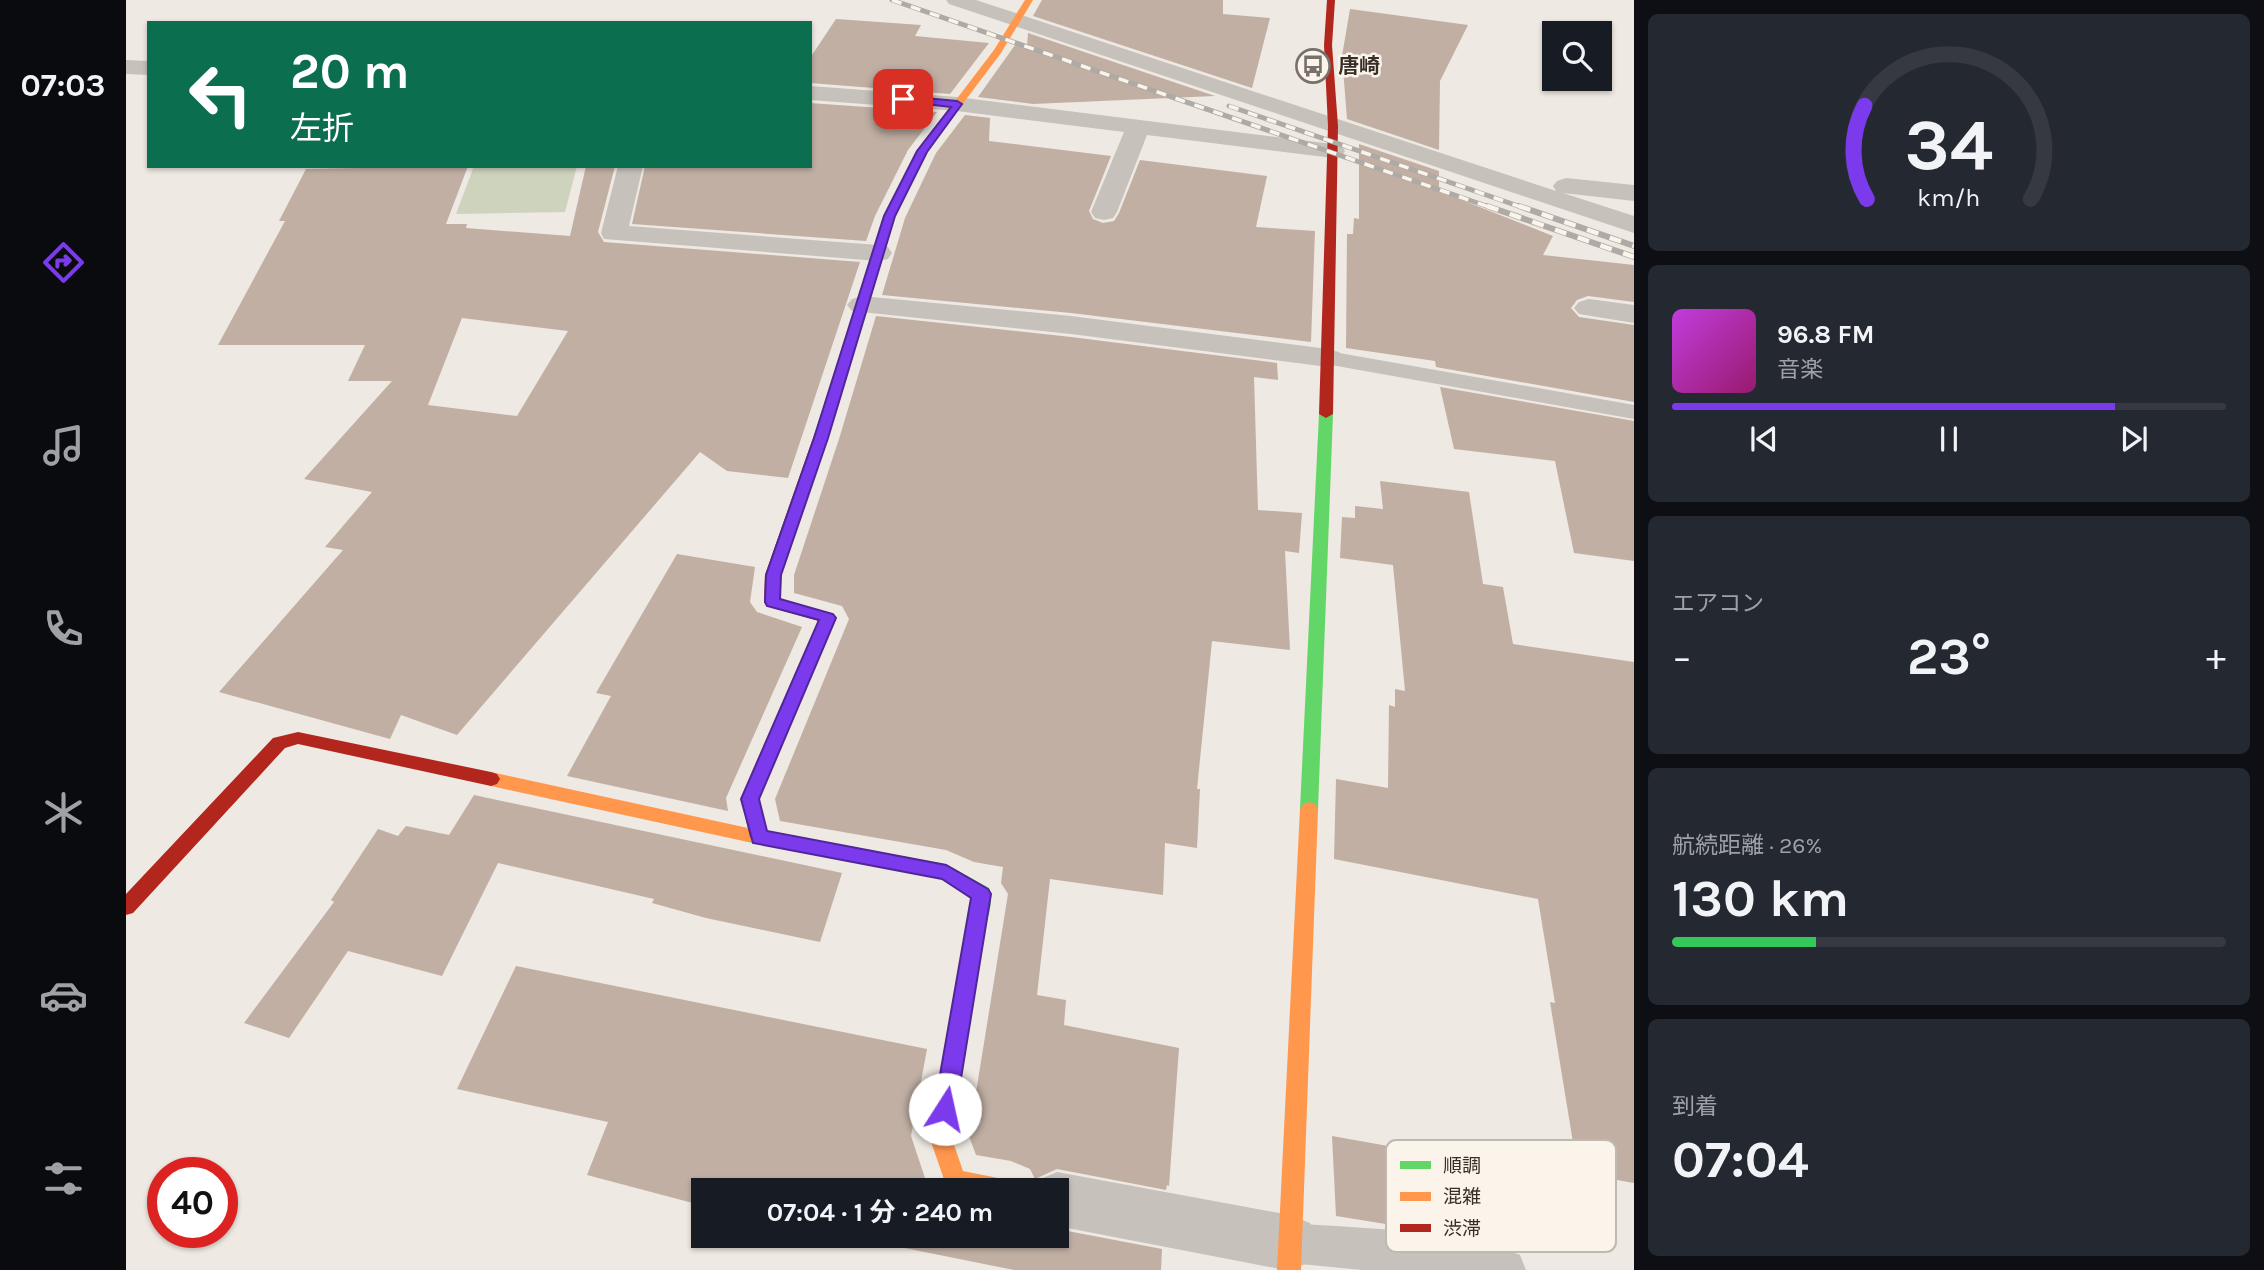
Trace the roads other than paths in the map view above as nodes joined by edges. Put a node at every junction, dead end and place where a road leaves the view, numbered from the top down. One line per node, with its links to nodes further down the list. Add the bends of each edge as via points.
1 (956, 0): 4 (street)
2 (1029, 0): 4 (street)
3 (1331, 0): 9 (street, via 1328,45)
4 (1018, 20): 8 (street); 9 (street)
5 (126, 67): 6 (street)
6 (147, 68)
7 (812, 93): 8 (street)
8 (957, 104): 10 (street); 17 (street, via 922,151 890,216)
9 (1333, 126): 11 (street); 13 (street)
10 (1138, 127): 11 (street); 15 (street)
11 (1333, 151): 21 (street)
12 (630, 168): 17 (street, via 614,233)
13 (1508, 184): 14 (street); 16 (street)
14 (1634, 193)
15 (1104, 212)
16 (1634, 225)
17 (878, 253): 18 (street)
18 (862, 305): 21 (street, via 1071,325); 23 (street, via 774,575 772,602 828,618 750,799)
19 (1589, 308): 20 (street)
20 (1634, 314)
21 (1328, 358): 22 (lane); 27 (street)
22 (1634, 412)
23 (760, 837): 24 (street, via 298,738 279,743); 25 (street, via 946,872 982,894 940,1136)
24 (126, 907)
25 (954, 1178)
26 (1069, 1202): 27 (street)
27 (1289, 1256): 28 (lane, via 1444,1257)
28 (1506, 1270)

